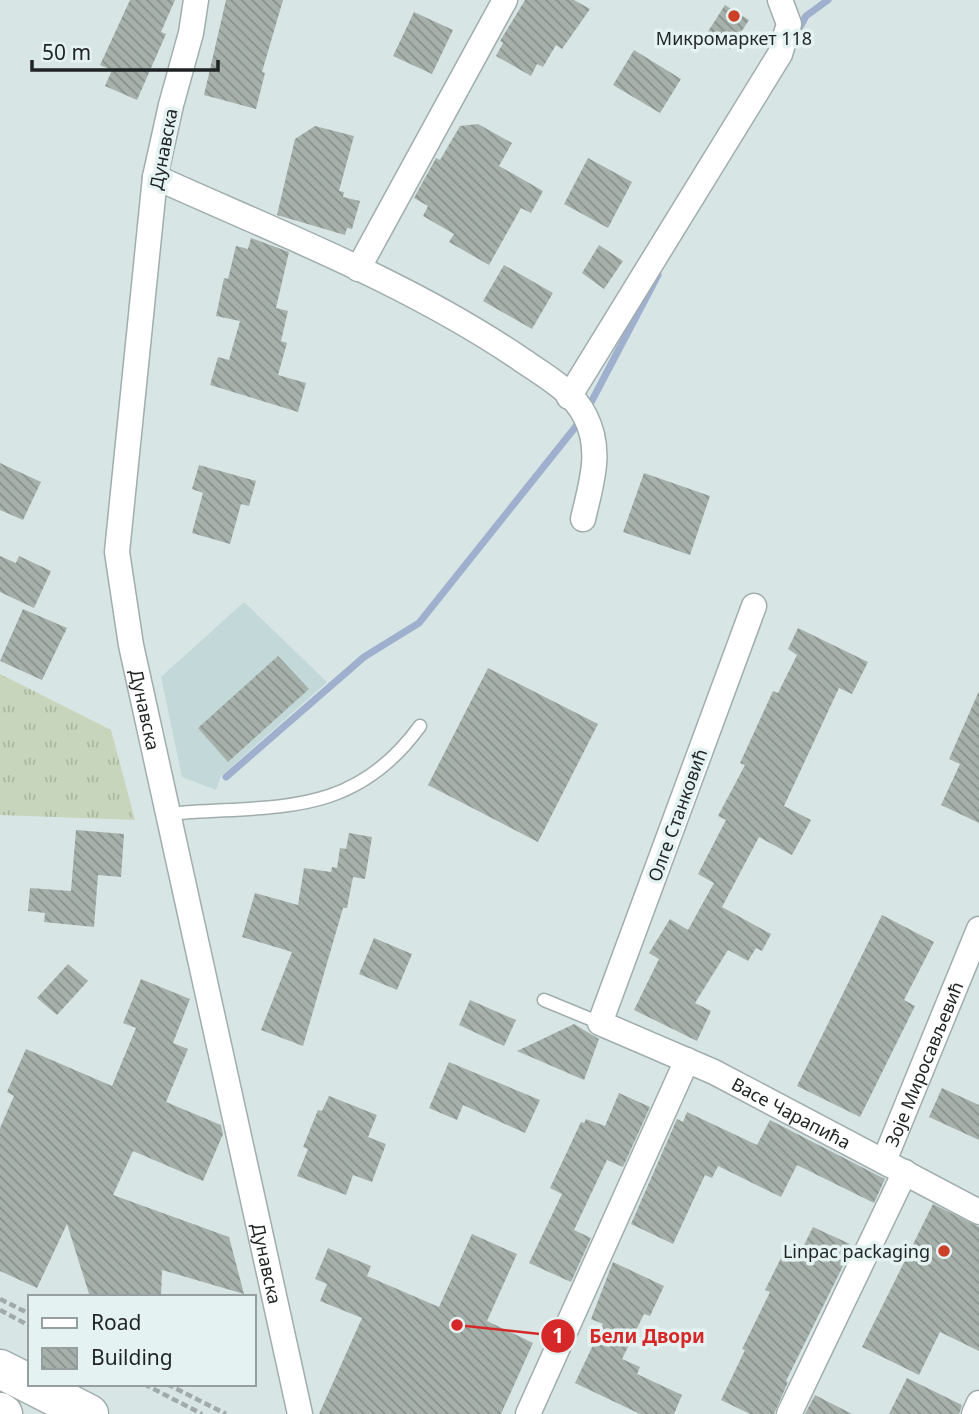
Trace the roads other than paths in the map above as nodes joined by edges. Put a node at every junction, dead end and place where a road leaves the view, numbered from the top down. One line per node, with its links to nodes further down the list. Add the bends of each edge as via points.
1 (196, 0): 4 (street, Дунавска)
2 (505, 0): 5 (street)
3 (780, 0): 6 (street, via 789,24 780,54)
4 (155, 177): 5 (street); 10 (street, Дунавска, via 117,552 131,645)
5 (358, 268): 6 (street, via 499,345 558,384)
6 (569, 397): 7 (street, via 585,415 597,456)
7 (583, 519)
8 (754, 606): 13 (street, Олге Станковић)
9 (420, 726): 10 (lane, via 377,774 333,797 272,807)
10 (168, 814): 22 (street, Дунавска)
11 (979, 929): 15 (street, Зоје Миросављевић)
12 (544, 1000): 13 (lane)
13 (600, 1023): 14 (street, Васе Чарапића)
14 (688, 1059): 15 (street, Васе Чарапића); 23 (street)
15 (895, 1166): 16 (street, Васе Чарапића); 24 (street, Зоје Миросављевић)
16 (979, 1212)
17 (0, 1369): 18 (main road)
18 (28, 1383)
19 (34, 1386): 21 (main road)
20 (979, 1403): 25 (street)
21 (89, 1414)
22 (300, 1414)
23 (528, 1414)
24 (789, 1414)
25 (974, 1414)

